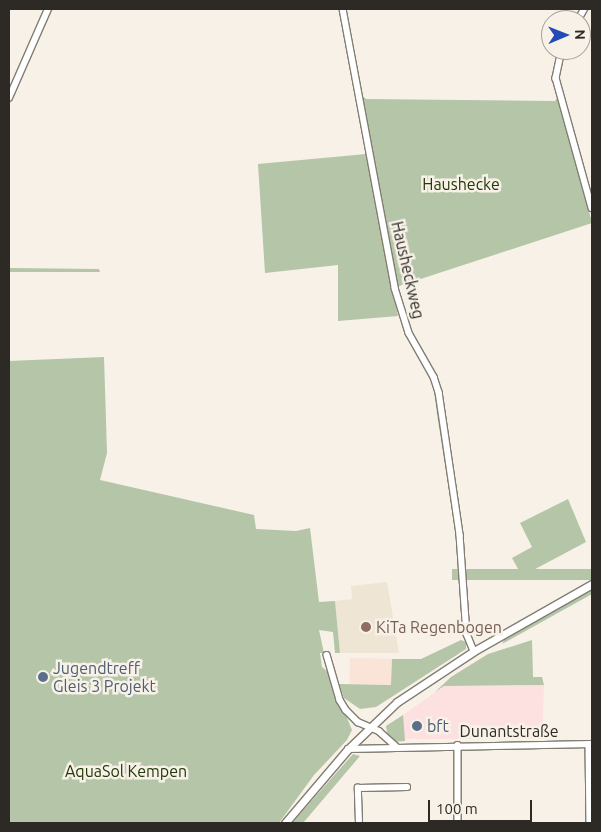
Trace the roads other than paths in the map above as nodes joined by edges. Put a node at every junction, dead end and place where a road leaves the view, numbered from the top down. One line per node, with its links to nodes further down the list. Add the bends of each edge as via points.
1 (48, 9): 4 (street)
2 (343, 9): 7 (street, Hausheckweg, via 395,288 409,333 439,392 460,535 467,634)
3 (560, 60): 5 (street, via 556,78)
4 (9, 98)
5 (592, 208)
6 (592, 584): 7 (street)
7 (474, 651): 9 (street, via 397,702)
8 (327, 655): 9 (street, via 340,700 358,722)
9 (369, 727): 12 (street, via 379,730 386,741); 13 (street)
10 (590, 744): 11 (street, Dunantstraße); 18 (street)
11 (458, 746): 12 (street, Dunantstraße); 17 (street)
12 (397, 747): 13 (street, Dunantstraße)
13 (348, 749): 15 (street)
14 (407, 787): 16 (street, via 358,788)
15 (285, 823)
16 (359, 823)
17 (458, 823)
18 (590, 823)

